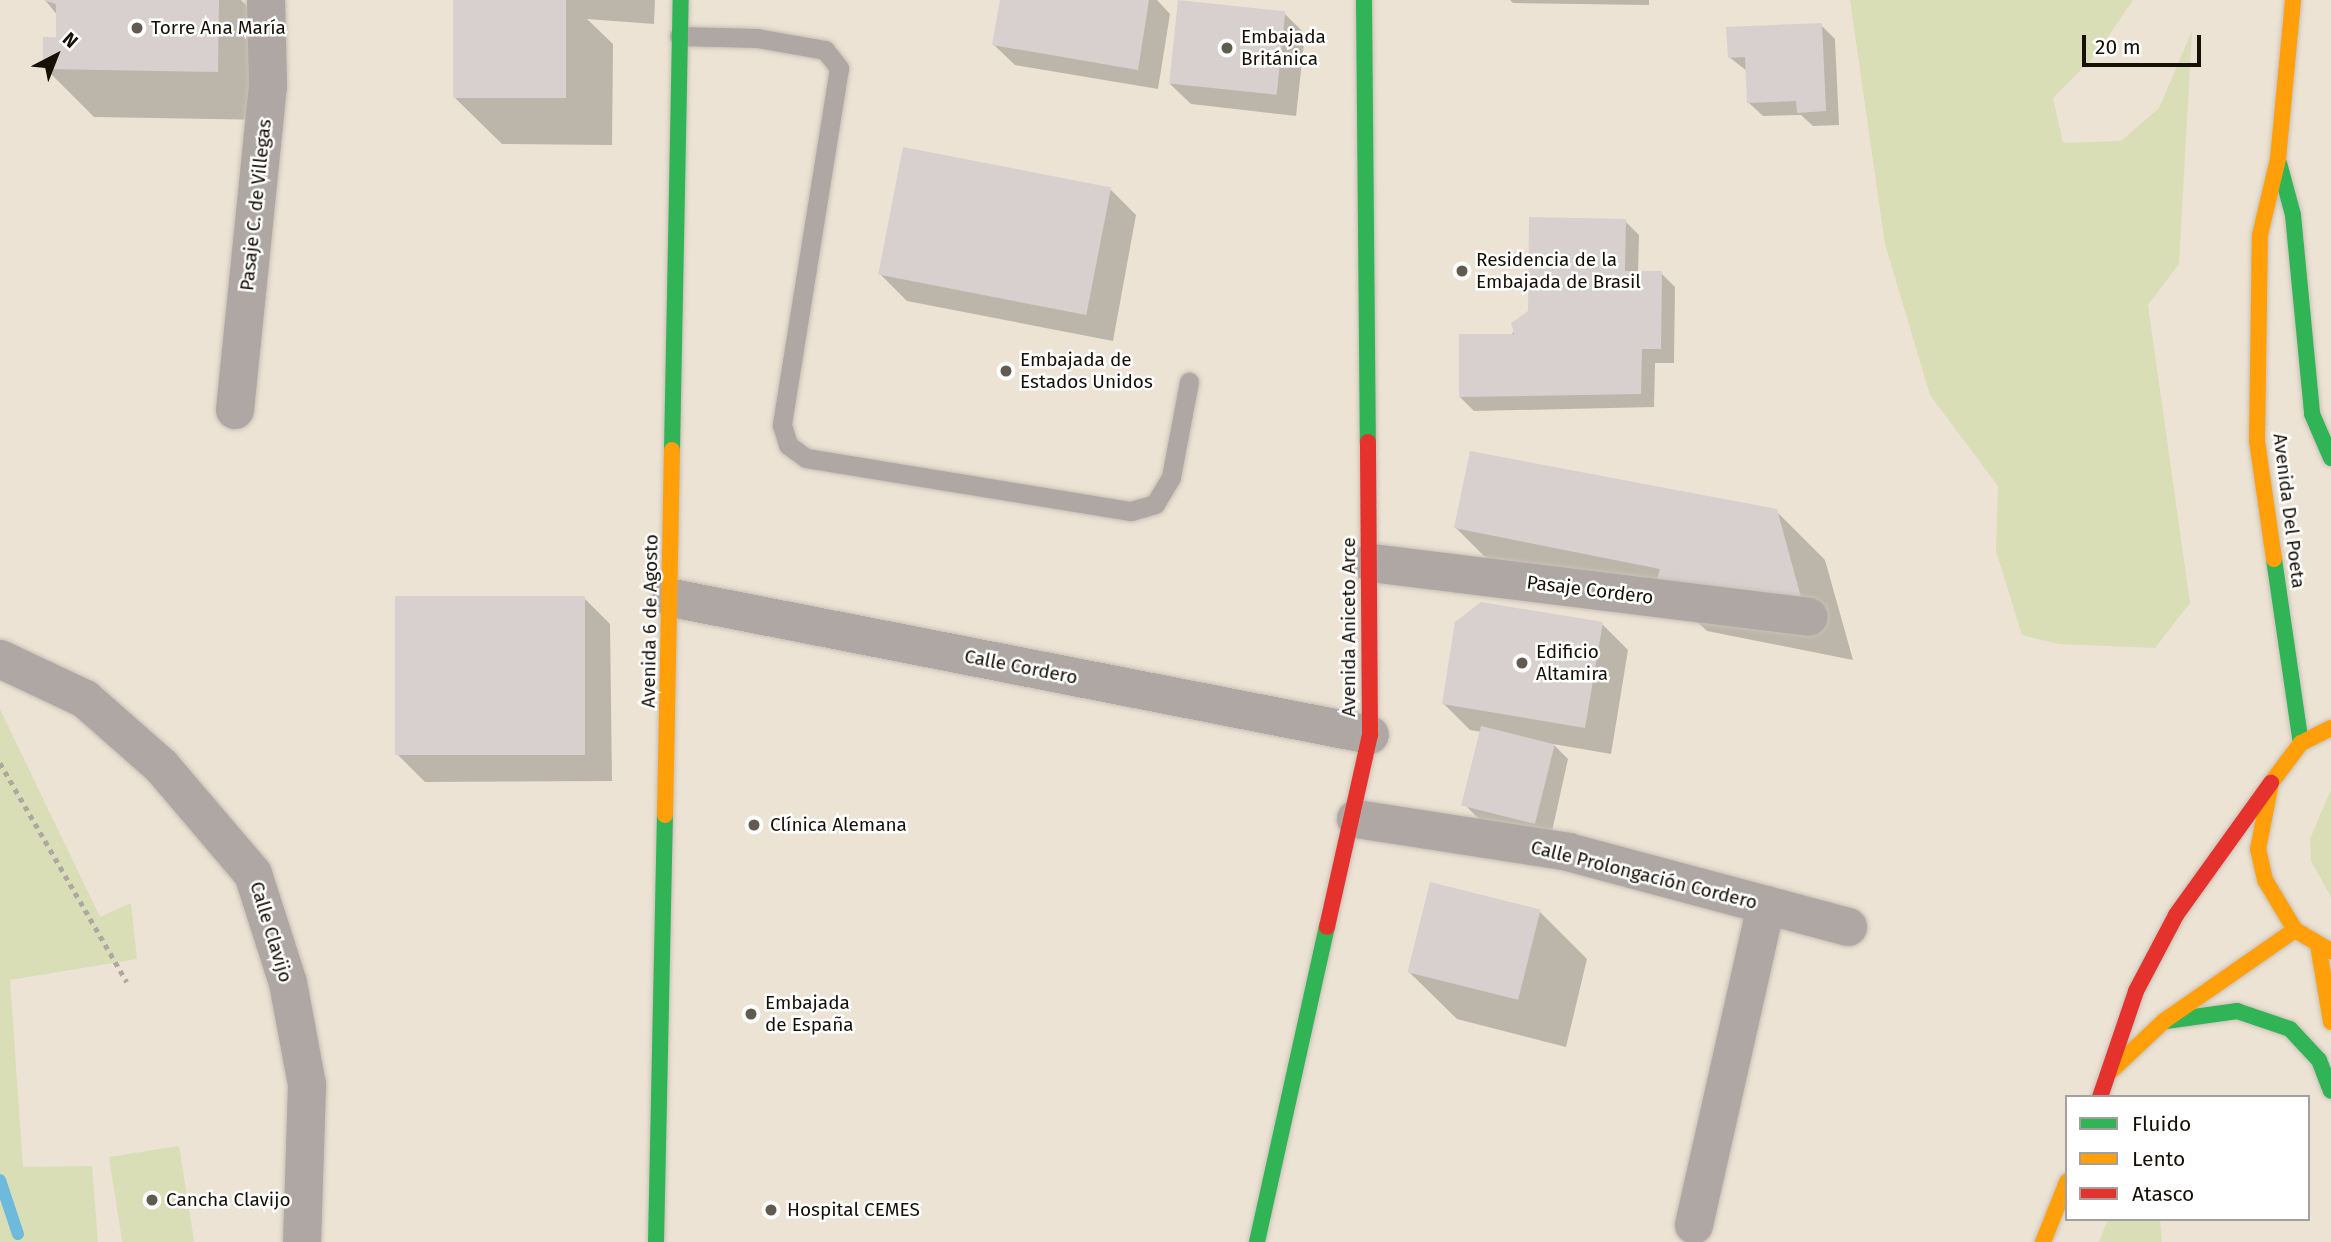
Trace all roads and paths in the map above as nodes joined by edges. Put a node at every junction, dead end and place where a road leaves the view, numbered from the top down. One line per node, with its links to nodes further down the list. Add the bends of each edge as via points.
1 (267, 0): 8 (street, Pasaje C. de Villegas, via 268,86)
2 (681, 0): 5 (main road, Avenida 6 de Agosto)
3 (1364, 0): 10 (main road, Avenida Aniceto Arce)
4 (2293, 0): 6 (main road, Avenida Del Poeta)
5 (679, 36): 7 (lane, via 757,38 825,50 839,68 782,425 788,445 806,458 1131,511 1155,504 1171,477); 11 (main road, Avenida 6 de Agosto)
6 (2278, 159): 9 (main road, Avenida Del Poeta, via 2293,215 2312,414); 16 (main road, Avenida Del Poeta, via 2260,235 2257,441)
7 (1189, 382)
8 (235, 410)
9 (2331, 458)
10 (1371, 564): 12 (street, Pasaje Cordero); 15 (main road, Avenida Aniceto Arce)
11 (672, 598): 15 (street, Calle Cordero); 33 (main road, Avenida 6 de Agosto)
12 (1809, 617)
13 (0, 659): 32 (street, Calle Clavijo, via 85,699 162,767 253,874 288,983 307,1085)
14 (2331, 727): 16 (main road)
15 (1370, 735): 19 (main road, Avenida Aniceto Arce)
16 (2301, 743): 18 (main road)
17 (0, 763): 24 (path)
18 (2272, 783): 22 (main road, via 2258,849 2265,880); 27 (main road, via 2176,915 2136,990)
19 (1356, 819): 20 (street, Calle Prolongación Cordero, via 1568,852); 34 (main road, Avenida Aniceto Arce)
20 (1766, 905): 21 (street, Calle Prolongación Cordero); 31 (street)
21 (1848, 928)
22 (2295, 930): 23 (main road); 25 (main road)
23 (2324, 948): 26 (main road)
24 (127, 982)
25 (2164, 1021): 27 (main road); 28 (main road, via 2237,1011 2290,1029 2319,1060)
26 (2331, 1022)
27 (2109, 1072): 29 (main road)
28 (2331, 1091)
29 (2101, 1095)
30 (2065, 1187): 35 (main road)
31 (1694, 1225)
32 (302, 1242)
33 (656, 1242)
34 (1257, 1242)
35 (2043, 1242)

